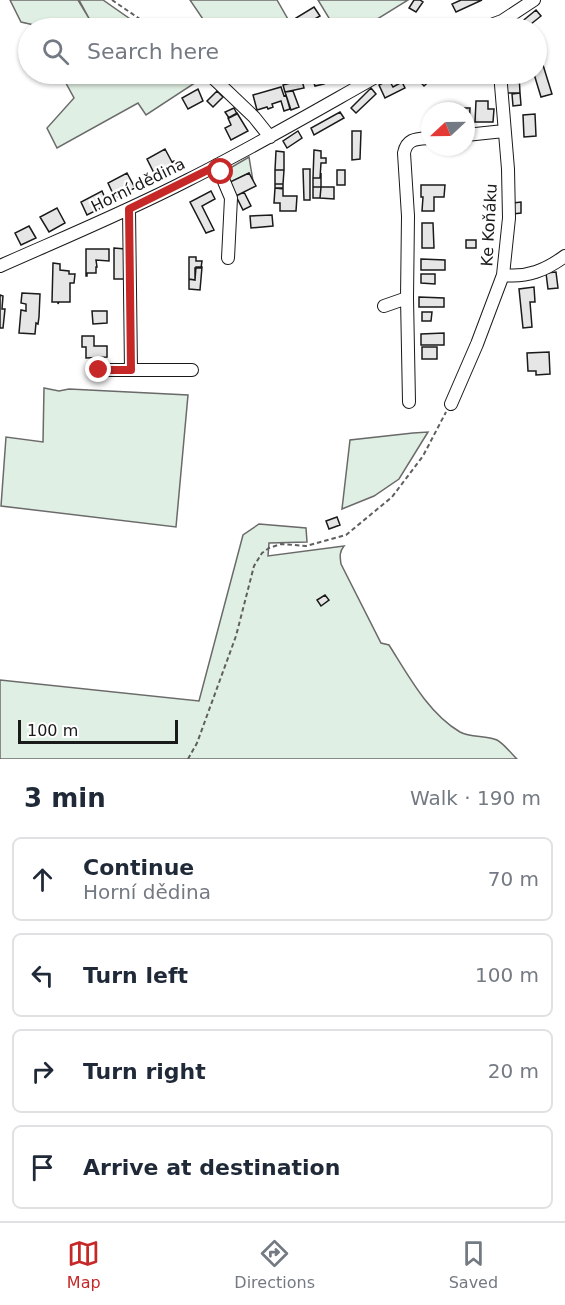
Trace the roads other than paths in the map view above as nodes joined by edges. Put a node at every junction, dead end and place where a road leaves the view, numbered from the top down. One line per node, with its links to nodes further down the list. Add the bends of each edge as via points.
1 (534, 0): 2 (street)
2 (512, 18)
3 (220, 84): 8 (street)
4 (363, 84): 8 (street, Horní dědina)
5 (501, 84): 6 (street, Ke Koňáku)
6 (504, 131): 7 (street); 15 (street, Ke Koňáku, via 508,218)
7 (475, 134)
8 (270, 137): 10 (street, Horní dědina)
9 (421, 139): 16 (street, via 410,142 404,153)
10 (218, 165): 11 (street, Horní dědina); 13 (street, via 231,198)
11 (129, 209): 14 (street, Horní dědina); 19 (street)
12 (565, 256): 15 (street, via 537,273)
13 (228, 258)
14 (0, 266)
15 (503, 275): 22 (street, Ke Koňáku)
16 (407, 298): 17 (street); 21 (street)
17 (384, 306)
18 (99, 370): 19 (street)
19 (131, 370): 20 (street)
20 (192, 370)
21 (409, 402)
22 (451, 404)

